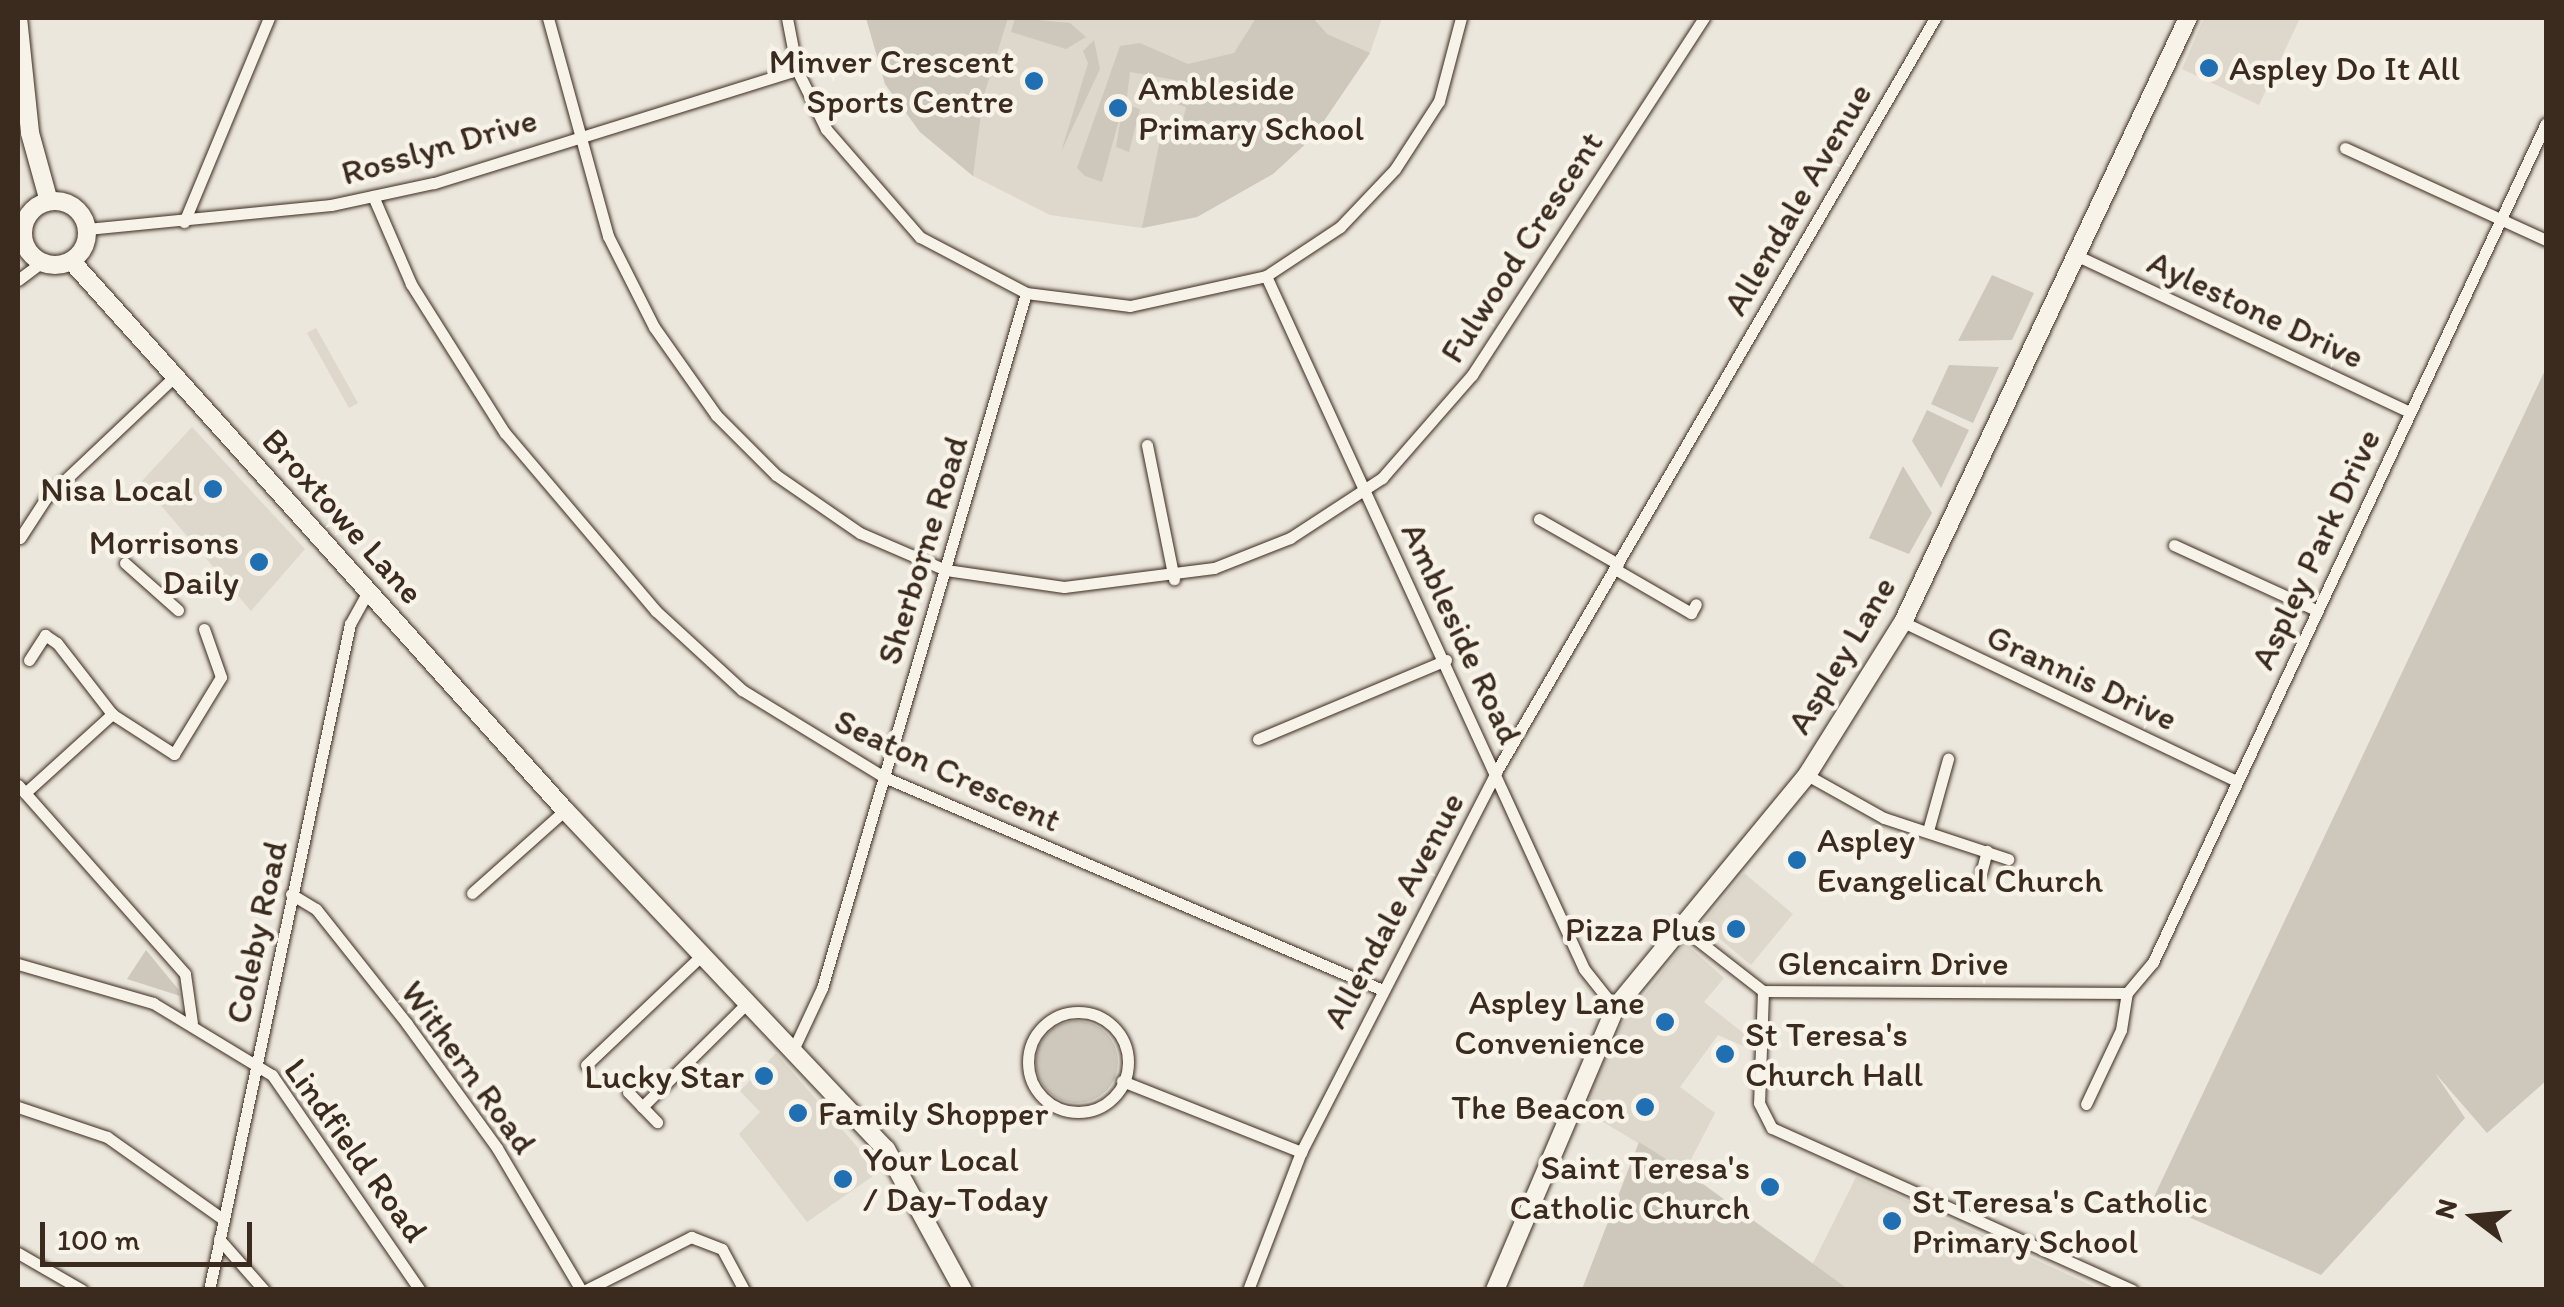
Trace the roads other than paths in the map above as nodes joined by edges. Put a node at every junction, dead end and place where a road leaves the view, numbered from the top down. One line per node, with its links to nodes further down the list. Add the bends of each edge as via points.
1 (18, 18): 14 (main road, via 30,133)
2 (269, 18): 17 (street)
3 (548, 18): 11 (street, Fulwood Crescent)
4 (786, 18): 9 (street)
5 (1461, 18): 23 (street, via 1439,101 1396,170 1340,227)
6 (1704, 18): 29 (street, Fulwood Crescent, via 1472,374)
7 (1935, 18): 34 (street, Allendale Avenue)
8 (2188, 18): 20 (main road, Aspley Lane)
9 (797, 70): 11 (street, Rosslyn Drive); 25 (street, via 826,130 882,202 920,236)
10 (2546, 123): 16 (street, Aspley Park Drive)
11 (574, 136): 13 (street, Rosslyn Drive); 35 (street, Fulwood Crescent, via 635,294 716,415 828,514)
12 (2345, 148): 16 (street)
13 (373, 196): 17 (street, Rosslyn Drive); 50 (street, Seaton Crescent, via 462,371 578,524 742,690)
14 (48, 198): 15 (main road); 18 (main road)
15 (20, 216): 21 (main road)
16 (2501, 219): 19 (street); 27 (street, Aspley Park Drive)
17 (184, 222): 18 (street, Rosslyn Drive)
18 (86, 229): 22 (main road)
19 (2546, 240)
20 (2080, 257): 27 (street, Aylestone Drive); 41 (main road, Aspley Lane)
21 (45, 260): 22 (main road); 24 (street)
22 (74, 264): 26 (main road, Broxtowe Lane)
23 (1266, 276): 25 (street, via 1166,304); 29 (street, Ambleside Road)
24 (18, 280)
25 (1026, 293): 35 (street, Sherborne Road)
26 (173, 378): 31 (street, via 46,498); 37 (main road, Broxtowe Lane)
27 (2409, 412): 40 (street, Aspley Park Drive)
28 (1147, 445): 36 (street)
29 (1366, 490): 36 (street, Fulwood Crescent, via 1263,551); 44 (street, Ambleside Road)
30 (1540, 520): 34 (street)
31 (20, 538)
32 (2174, 545): 40 (street)
33 (125, 563): 39 (street)
34 (1616, 567): 38 (street, via 1691,613); 48 (street, Allendale Avenue)
35 (946, 570): 36 (street, Fulwood Crescent, via 1064,587); 50 (street, Sherborne Road)
36 (1174, 578)
37 (368, 591): 53 (main road, Broxtowe Lane); 59 (street, Coleby Road, via 350,624)
38 (1696, 604)
39 (178, 610)
40 (2316, 610): 51 (street, Aspley Park Drive)
41 (1903, 622): 49 (main road, Aspley Lane); 51 (street, Grannis Drive)
42 (204, 628): 45 (street, via 221,677 174,754)
43 (28, 660): 45 (street, via 45,635)
44 (1446, 660): 46 (street); 48 (street, Ambleside Road)
45 (112, 714): 52 (street)
46 (1258, 739)
47 (1948, 759): 54 (street)
48 (1496, 772): 63 (street, Allendale Avenue); 67 (street, Ambleside Road, via 1584,969)
49 (1807, 775): 54 (street, via 1884,818); 60 (main road, Aspley Lane)
50 (884, 777): 63 (street, Seaton Crescent); 69 (street, Sherborne Road, via 822,988)
51 (2237, 781): 65 (street, Aspley Park Drive, via 2153,962)
52 (22, 789): 68 (street, via 185,974)
53 (564, 810): 58 (street); 61 (main road, Broxtowe Lane)
54 (1930, 828): 55 (street)
55 (1987, 852): 56 (street); 57 (street)
56 (2008, 859)
57 (1980, 873)
58 (472, 892)
59 (291, 894): 70 (street, Coleby Road); 86 (street, Withern Road, via 316,909 418,1039)
60 (1682, 928): 64 (street, Glencairn Drive); 67 (main road, Aspley Lane)
61 (702, 956): 66 (main road, Broxtowe Lane); 71 (street)
62 (18, 964): 68 (street, Lindfield Road, via 114,988)
63 (1380, 989): 78 (street, Allendale Avenue)
64 (1763, 991): 65 (street, Glencairn Drive); 91 (street, via 1759,1103 1772,1128)
65 (2126, 992): 74 (street, via 2122,1030)
66 (747, 1003): 69 (main road, Broxtowe Lane); 76 (street)
67 (1615, 1008): 90 (main road, Aspley Lane)
68 (192, 1023): 70 (street, Lindfield Road)
69 (794, 1050): 88 (main road, Broxtowe Lane, via 892,1158)
70 (257, 1063): 79 (street, Coleby Road); 85 (street, Lindfield Road, via 315,1131)
71 (586, 1065)
72 (1122, 1080): 72 (street, via 1114,1101 1086,1114 1040,1097 1026,1063 1042,1024 1070,1010 1114,1024 1130,1054); 78 (street)
73 (628, 1092): 76 (street)
74 (2086, 1104)
75 (18, 1107): 79 (street, via 107,1137)
76 (642, 1107): 77 (street)
77 (657, 1122)
78 (1301, 1152): 89 (street, Allendale Avenue)
79 (223, 1219): 80 (street, Coleby Road)
80 (219, 1239): 83 (street, Coleby Road); 84 (street)
81 (18, 1253): 82 (street)
82 (82, 1290)
83 (209, 1290)
84 (264, 1290)
85 (420, 1290)
86 (584, 1290): 87 (street, via 691,1237 722,1249)
87 (744, 1290)
88 (963, 1290)
89 (1248, 1290)
90 (1495, 1290)
91 (2132, 1290)

